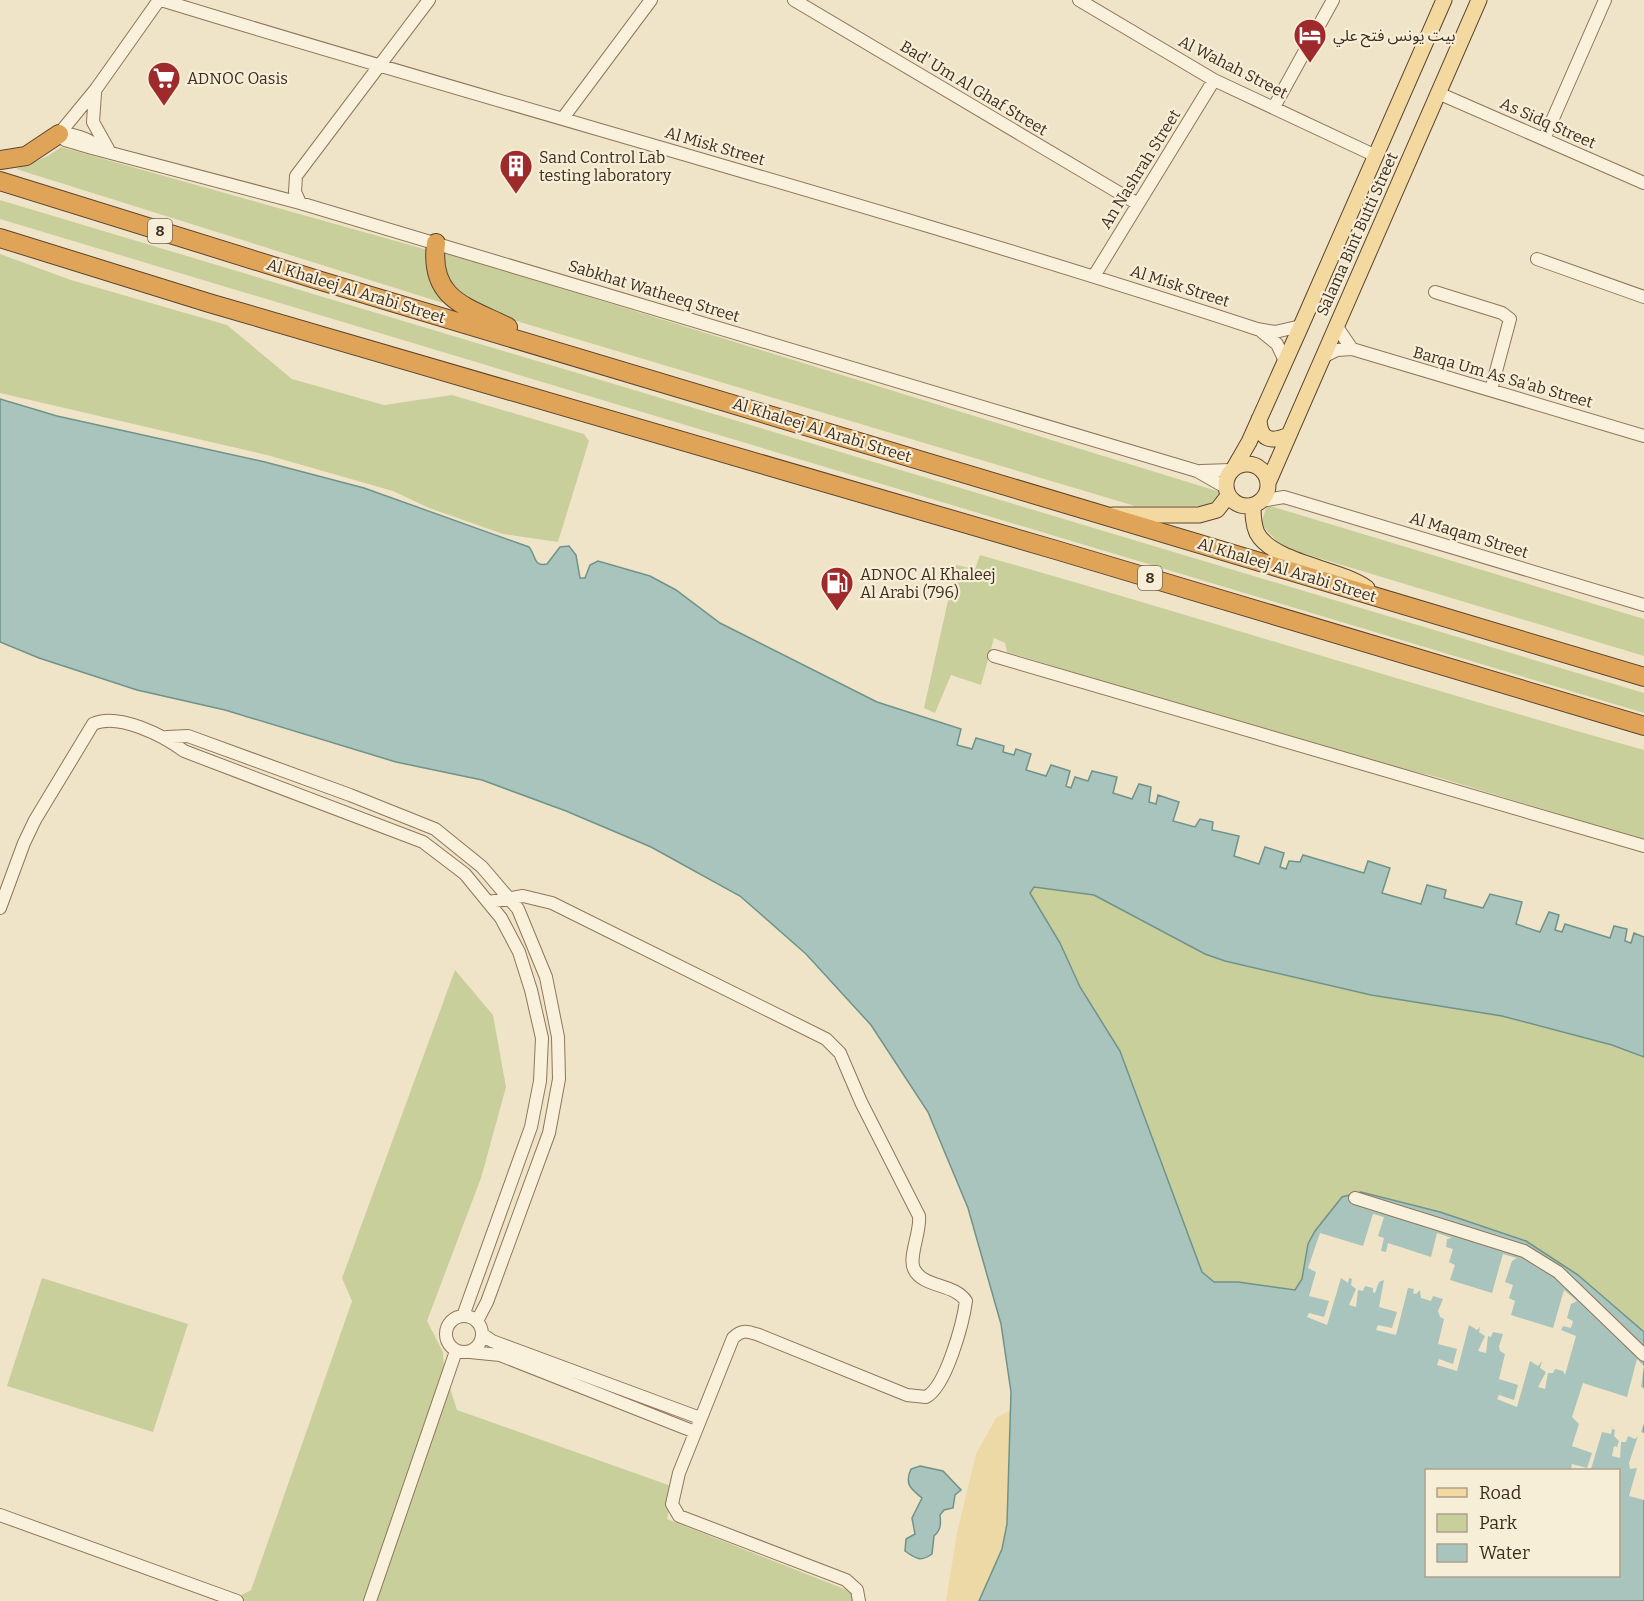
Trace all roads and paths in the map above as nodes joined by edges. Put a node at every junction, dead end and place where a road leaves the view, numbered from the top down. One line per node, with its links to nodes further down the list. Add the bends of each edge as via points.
1 (160, 0): 10 (street, Al Misk Street); 12 (street)
2 (429, 0): 10 (street)
3 (651, 0): 15 (street)
4 (794, 0): 24 (street, Bad' Um Al Ghaf Street)
5 (1079, 0): 11 (street, Al Wahah Street)
6 (1333, 0): 14 (street)
7 (1444, 0): 19 (main road, Salama Bint Butti Street)
8 (1479, 0): 13 (main road, Salama Bint Butti Street)
9 (1605, 0): 17 (street)
10 (379, 67): 15 (street, Al Misk Street); 23 (street, via 296,176 295,192)
11 (1215, 80): 14 (street, Al Wahah Street); 24 (street, An Nashrah Street)
12 (96, 89): 16 (street); 18 (street, via 93,123)
13 (1438, 93): 17 (street, As Sidq Street); 32 (main road, Salama Bint Butti Street)
14 (1274, 107): 19 (street, Al Wahah Street)
15 (563, 118): 28 (street, Al Misk Street)
16 (59, 134): 18 (street, Sabkhat Watheeq Street); 20 (highway, via 26,156)
17 (1544, 139): 22 (street, As Sidq Street)
18 (105, 150): 23 (street, Sabkhat Watheeq Street)
19 (1376, 156): 31 (main road, Salama Bint Butti Street)
20 (0, 160)
21 (0, 181): 34 (highway, Al Khaleej Al Arabi Street / 8)
22 (1644, 183)
23 (300, 203): 26 (street, Sabkhat Watheeq Street)
24 (1138, 204): 28 (street, An Nashrah Street)
25 (0, 238): 53 (highway, 8)
26 (436, 243): 34 (highway, via 437,279 452,298); 43 (street, Sabkhat Watheeq Street)
27 (1537, 259): 30 (street)
28 (1094, 276): 33 (street, Al Misk Street)
29 (1435, 292): 38 (street, via 1510,319)
30 (1644, 297)
31 (1301, 326): 33 (street, Al Misk Street, via 1275,332); 37 (main road, Salama Bint Butti Street)
32 (1337, 327): 35 (street); 36 (main road, Salama Bint Butti Street)
33 (1257, 329): 37 (street, Al Misk Street, via 1277,344)
34 (553, 349): 48 (highway, Al Khaleej Al Arabi Street / 8)
35 (1352, 349): 36 (street, via 1337,350); 38 (street, Barqa Um As Sa'ab Street)
36 (1323, 357): 40 (main road, Salama Bint Butti Street)
37 (1285, 361): 39 (main road, Salama Bint Butti Street)
38 (1491, 390): 41 (street, Barqa Um As Sa'ab Street)
39 (1259, 419): 40 (main road, via 1264,438 1272,441); 42 (main road, Salama Bint Butti Street)
40 (1288, 435): 44 (main road, Salama Bint Butti Street)
41 (1644, 436)
42 (1232, 469): 43 (street, Sabkhat Watheeq Street); 44 (main road, via 1244,463 1256,465 1264,472); 45 (main road)
43 (1197, 471): 45 (street, Sabkhat Watheeq Street)
44 (1268, 484): 46 (street, Al Maqam Street); 47 (main road)
45 (1227, 492): 47 (main road, via 1235,503); 48 (main road, via 1217,510 1199,515)
46 (1284, 497): 47 (street, Al Maqam Street); 50 (street, Al Maqam Street)
47 (1257, 503): 49 (main road, via 1255,529 1265,541 1359,583)
48 (1107, 515): 49 (highway, Al Khaleej Al Arabi Street / 8)
49 (1377, 597): 52 (highway, Al Khaleej Al Arabi Street / 8)
50 (1644, 605)
51 (994, 656): 55 (street)
52 (1644, 677)
53 (1644, 726)
54 (166, 737): 56 (street, via 188,736 435,829 482,867); 57 (street, via 184,751 423,842 465,874); 58 (street, via 103,719 93,724 35,819)
55 (1644, 846)
56 (509, 897): 57 (street); 61 (street, via 519,909 546,977 558,1037 559,1079 549,1133); 66 (street, via 552,903 826,1039 840,1053 919,1216 913,1268 921,1277 955,1290 966,1301 940,1385 926,1397 907,1395 745,1330 733,1338)
57 (489, 902): 60 (street, via 519,952 542,1038 531,1127)
58 (0, 908)
59 (1354, 1198): 65 (street, via 1524,1251 1558,1272)
60 (464, 1316): 61 (street); 63 (street, via 446,1328 447,1342)
61 (477, 1321): 62 (street)
62 (482, 1334): 64 (street, via 481,1342); 66 (street)
63 (456, 1351): 64 (street); 70 (street)
64 (470, 1352): 67 (street, via 500,1355)
65 (1644, 1355)
66 (700, 1418): 67 (street)
67 (695, 1432): 71 (street, via 672,1497 676,1513 846,1580 857,1590)
68 (0, 1515): 69 (street)
69 (237, 1601)
70 (370, 1601)
71 (859, 1601)

